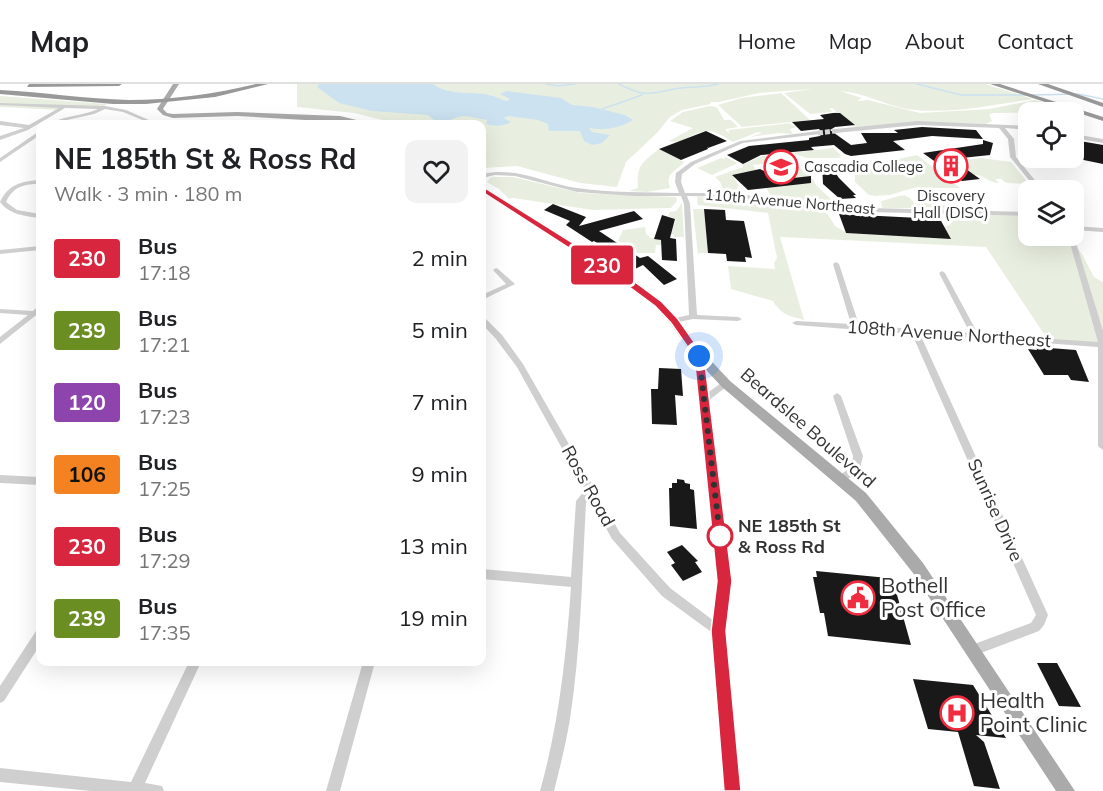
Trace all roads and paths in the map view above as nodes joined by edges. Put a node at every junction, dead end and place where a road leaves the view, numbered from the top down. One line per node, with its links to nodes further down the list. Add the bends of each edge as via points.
1 (52, 84): 6 (highway)
2 (120, 84): 6 (highway)
3 (265, 84): 11 (highway)
4 (993, 84): 18 (highway)
5 (1006, 84): 9 (highway)
6 (0, 86)
7 (175, 86): 11 (main road)
8 (1040, 87): 9 (highway); 12 (highway); 12 (highway)
9 (1028, 89): 18 (highway)
10 (0, 92): 11 (highway)
11 (167, 101): 19 (main road, via 160,109 165,114)
12 (1082, 101): 14 (highway); 17 (highway)
13 (0, 104): 15 (street)
14 (1103, 105)
15 (66, 106): 16 (street); 20 (street)
16 (105, 108): 21 (street, via 94,115); 22 (street)
17 (1103, 110)
18 (1103, 118)
19 (346, 119): 23 (main road)
20 (42, 120)
21 (61, 120)
22 (145, 120)
23 (351, 120)
24 (0, 123): 27 (street)
25 (36, 124): 27 (street)
26 (1000, 126): 28 (street); 29 (street, via 918,123); 37 (street, via 1011,139 1013,157)
27 (30, 127): 32 (street)
28 (1018, 127)
29 (835, 131)
30 (818, 133): 40 (street, via 747,141 693,163 678,175)
31 (36, 136): 35 (street)
32 (0, 138)
33 (1084, 138): 34 (street)
34 (1101, 142)
35 (0, 160)
36 (486, 175): 40 (street, 110th Avenue Northeast, via 515,174 577,189)
37 (1032, 180)
38 (36, 182): 41 (street, via 16,185)
39 (486, 191): 58 (main road, Beardslee Boulevard, via 632,284)
40 (683, 194): 42 (street, 110th Avenue Northeast, via 731,195 842,210); 56 (street, via 688,209)
41 (1, 202): 43 (street, via 18,213)
42 (1018, 214)
43 (36, 215)
44 (1084, 229): 45 (street)
45 (1103, 230)
46 (1074, 246): 65 (street, via 1095,309)
47 (36, 248): 48 (street)
48 (0, 252)
49 (836, 264): 61 (street)
50 (496, 270): 52 (street, via 511,284)
51 (942, 273): 63 (street)
52 (486, 296)
53 (0, 311): 54 (street)
54 (36, 312)
55 (36, 314): 64 (street)
56 (693, 317): 57 (street); 58 (street)
57 (738, 319)
58 (674, 321): 66 (main road, Beardslee Boulevard)
59 (796, 323): 61 (street, 108th Avenue Northeast)
60 (486, 324): 74 (street, Ross Road, via 520,366)
61 (856, 328): 62 (street, 108th Avenue Northeast)
62 (915, 332): 63 (street, 108th Avenue Northeast); 79 (street, Sunrise Drive, via 1042,615 1035,627)
63 (975, 336): 65 (street, 108th Avenue Northeast)
64 (0, 341)
65 (1102, 349): 70 (street)
66 (699, 356): 67 (main road, Beardslee Boulevard); 69 (street)
67 (726, 384): 69 (street); 72 (main road, Beardslee Boulevard)
68 (837, 396): 72 (street, via 858,456 856,469)
69 (705, 399): 77 (street, via 724,581)
70 (1103, 446)
71 (0, 478): 73 (street)
72 (841, 479): 79 (main road, Beardslee Boulevard, via 880,519 918,568)
73 (36, 482)
74 (591, 491): 76 (street, via 581,501); 77 (street, Ross Road, via 616,536 642,567 666,592)
75 (486, 574): 76 (street)
76 (575, 582): 87 (street, via 568,696)
77 (718, 631): 88 (street)
78 (36, 641): 82 (street)
79 (973, 650): 89 (main road, Beardslee Boulevard)
80 (193, 666): 84 (street)
81 (368, 666): 86 (street)
82 (0, 697)
83 (0, 775): 84 (street)
84 (135, 790): 85 (street)
85 (158, 791)
86 (333, 791)
87 (547, 791)
88 (732, 791)
89 (1066, 791)

